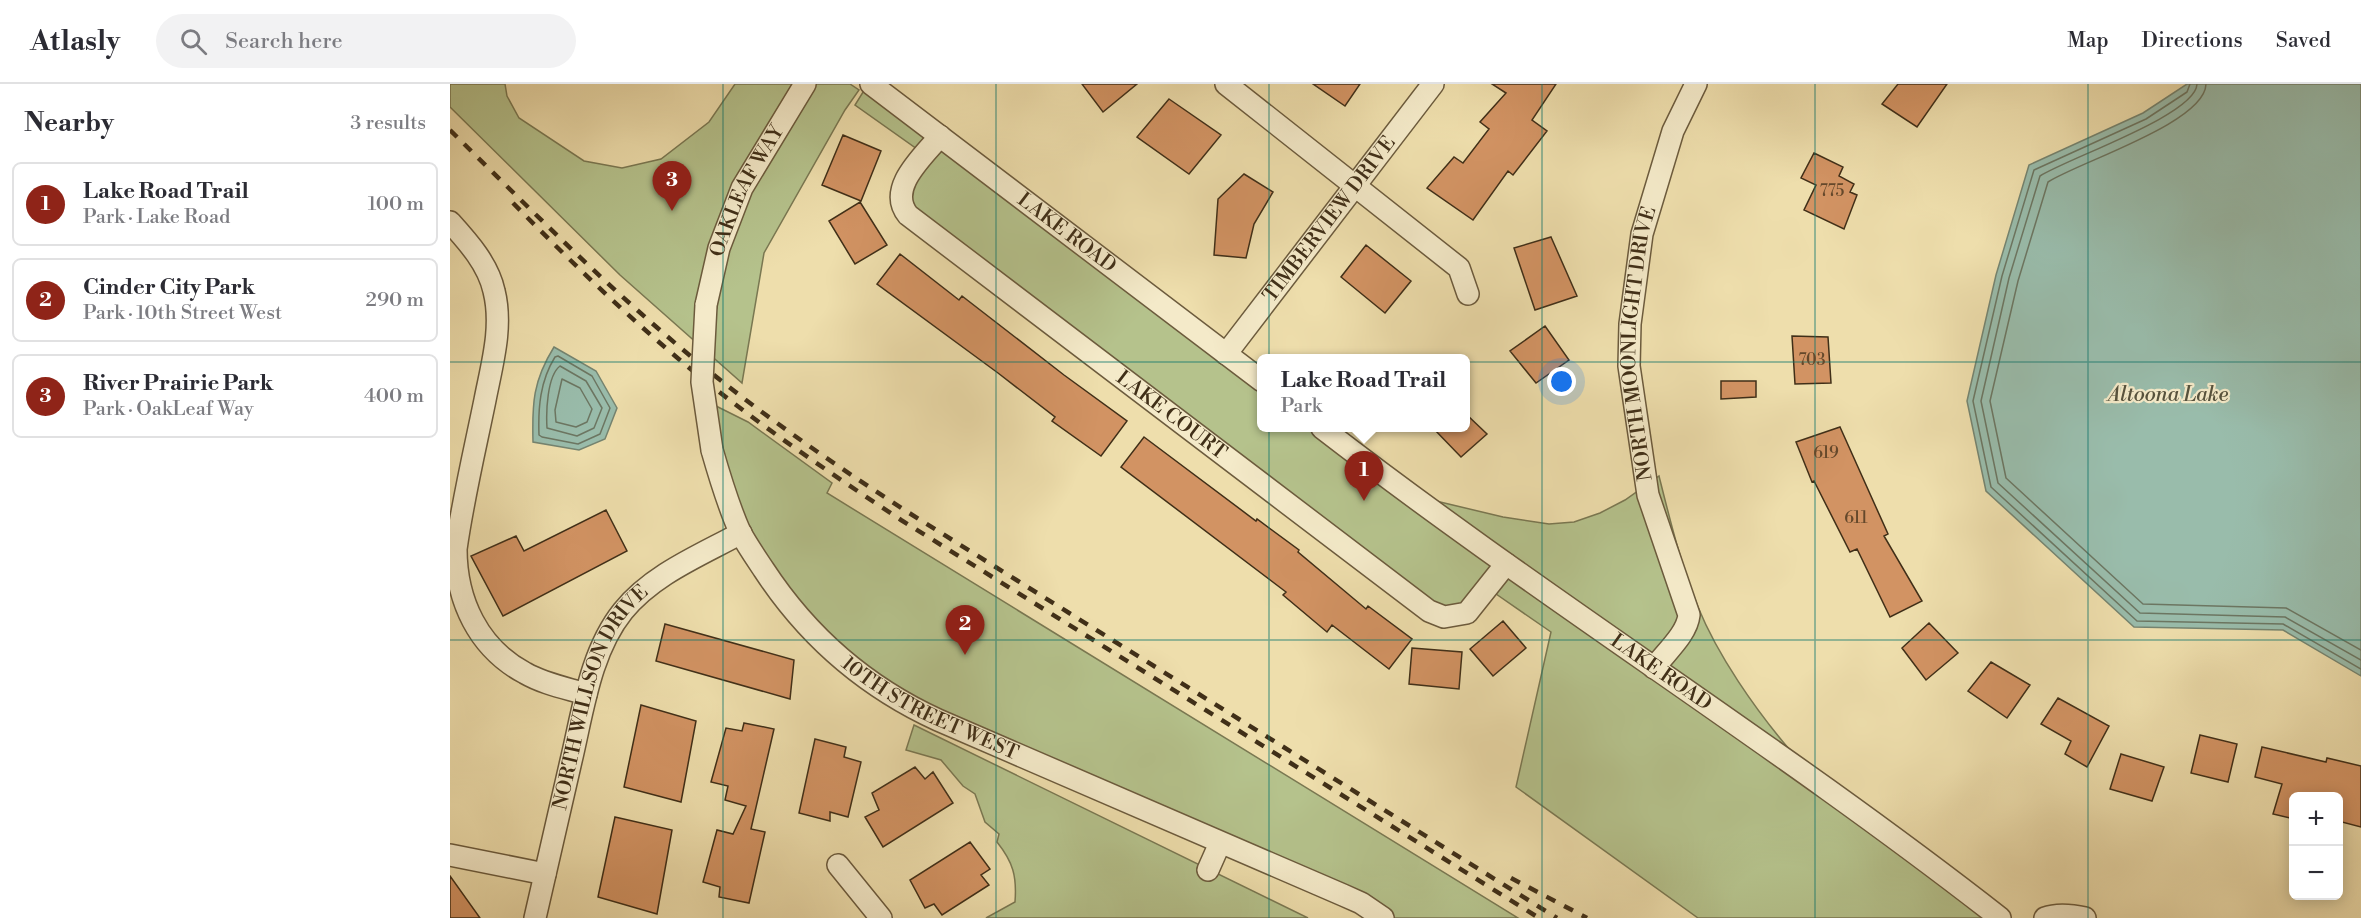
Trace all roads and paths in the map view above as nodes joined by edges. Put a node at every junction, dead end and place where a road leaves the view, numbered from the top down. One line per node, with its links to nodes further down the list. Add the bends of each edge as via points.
1 (805, 84): 10 (street, OAKLEAF WAY, via 742,188 719,248)
2 (872, 84): 6 (street, LAKE ROAD)
3 (1226, 84): 7 (street)
4 (1432, 84): 7 (street, TIMBERVIEW DRIVE)
5 (1696, 84): 16 (street, NORTH MOONLIGHT DRIVE, via 1673,131 1653,191 1642,234 1630,324 1629,366 1648,495 1689,615 1684,630)
6 (940, 136): 11 (street, LAKE ROAD); 15 (street, LAKE COURT, via 901,188 901,202 908,215 1429,611 1444,617 1467,613)
7 (1355, 185): 9 (street, via 1459,268); 11 (street, TIMBERVIEW DRIVE)
8 (450, 222): 17 (street, via 488,272 497,308 496,348 459,528 456,569 460,593 480,633 510,664 548,683)
9 (1468, 294)
10 (706, 305): 14 (street, 10TH STREET WEST, bridge, via 702,382 712,450)
11 (1226, 354): 12 (street, LAKE ROAD)
12 (1257, 377)
13 (1327, 432): 15 (street, LAKE ROAD)
14 (741, 533): 17 (street, NORTH WILLSON DRIVE, via 670,571 623,610 600,652); 18 (street, 10TH STREET WEST, via 796,615 844,662 882,691 938,720)
15 (1506, 564): 16 (street, LAKE ROAD)
16 (1654, 668): 26 (street, LAKE ROAD, via 1846,801)
17 (586, 694): 22 (street, NORTH WILLSON DRIVE)
18 (1220, 843): 21 (street); 25 (street, 10TH STREET WEST, via 1361,903)
19 (450, 855): 22 (street)
20 (838, 865): 24 (street)
21 (1208, 870)
22 (545, 874): 23 (street, NORTH WILLSON DRIVE)
23 (536, 918)
24 (881, 918)
25 (1383, 918)
26 (2000, 918)
27 (2045, 918): 28 (street)
28 (2085, 918)

